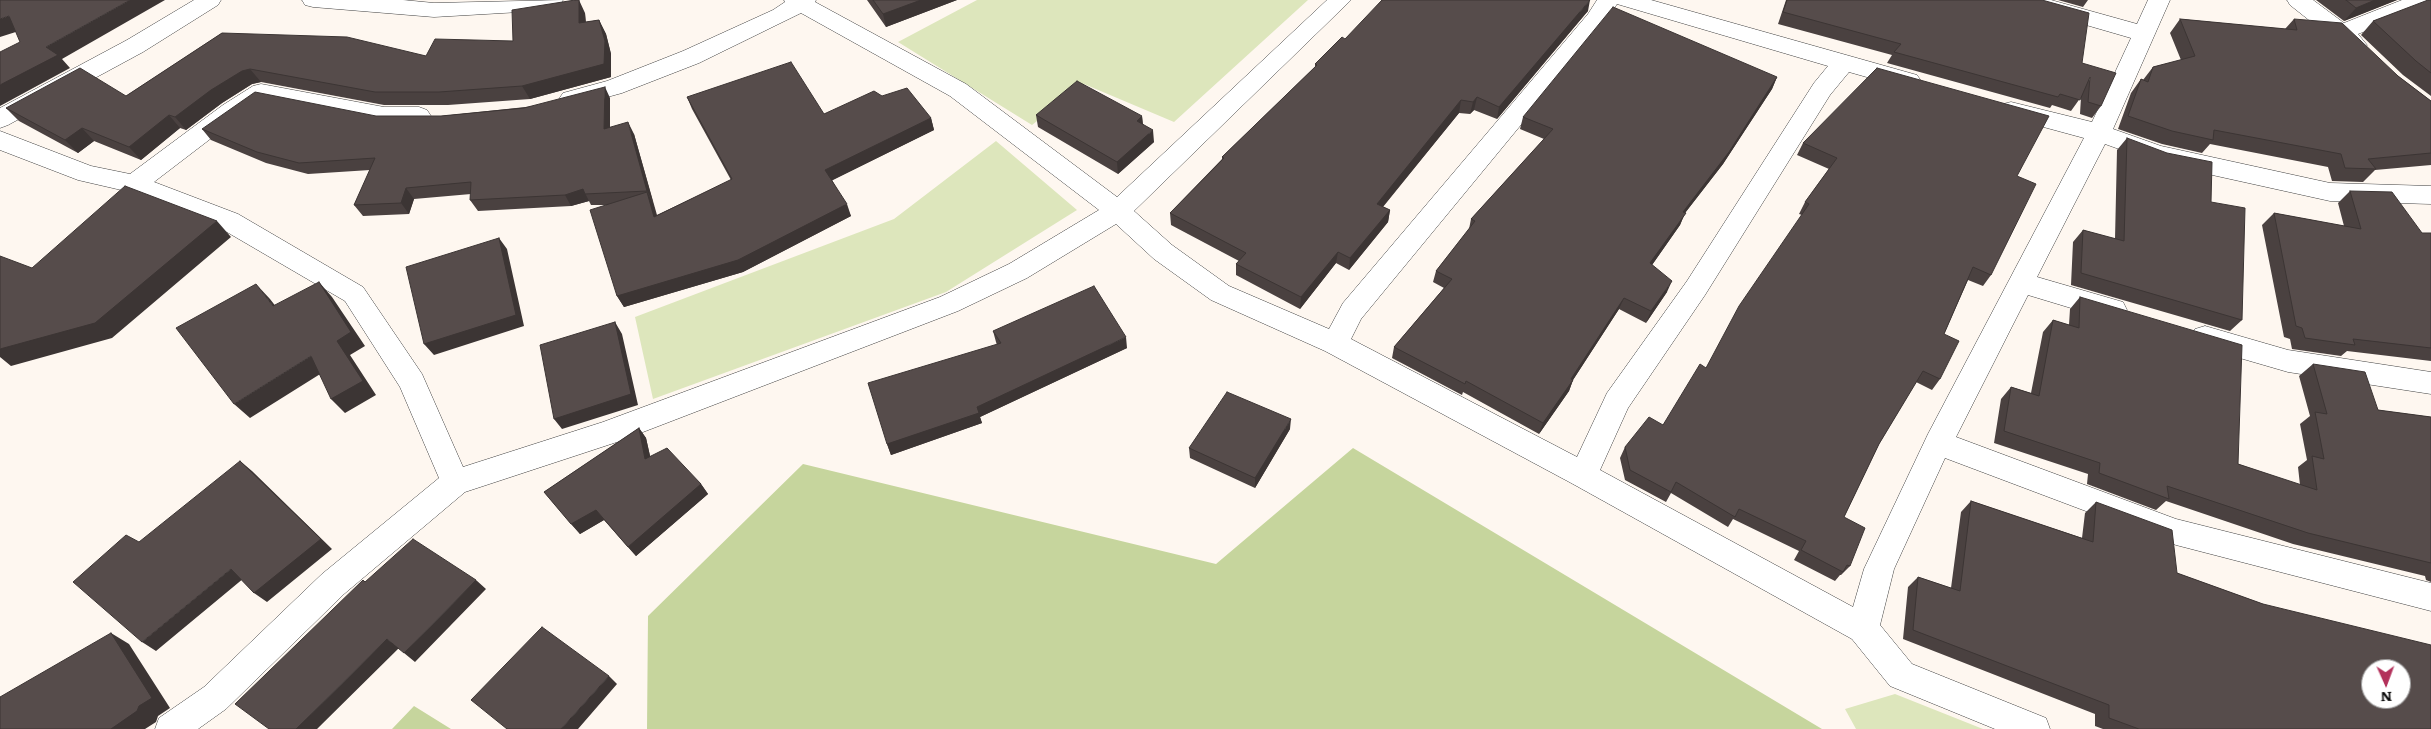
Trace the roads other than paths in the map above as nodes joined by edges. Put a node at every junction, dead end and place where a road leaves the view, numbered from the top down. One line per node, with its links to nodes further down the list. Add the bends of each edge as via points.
1 (210, 0): 20 (street, via 135,46)
2 (313, 0): 3 (street, via 434,10)
3 (552, 0)
4 (1340, 0): 25 (street)
5 (1608, 0): 29 (street, via 1596,19 1352,311)
6 (1625, 0): 15 (street)
7 (2025, 0): 13 (street)
8 (2160, 0): 13 (street)
9 (2298, 0): 12 (street)
10 (2423, 0): 12 (street)
11 (801, 1): 18 (street, via 691,57 614,87); 25 (street, via 958,90)
12 (2342, 32): 14 (street)
13 (2145, 34): 21 (street)
14 (2368, 57)
15 (1843, 63): 16 (street); 32 (street, via 1822,89 1696,288 1617,401)
16 (1929, 87)
17 (1986, 103): 21 (street)
18 (548, 104)
19 (438, 116): 23 (street, via 384,116 262,92 231,111)
20 (0, 119)
21 (2099, 132): 24 (street, via 2158,154 2330,192); 26 (street)
22 (0, 140): 23 (street, via 87,174)
23 (134, 184): 33 (street, via 228,221 354,294 412,382)
24 (2431, 195)
25 (1118, 211): 29 (street, via 1162,252 1220,293); 33 (street, via 1018,271 949,304 607,432)
26 (2021, 282): 27 (street); 31 (street)
27 (2136, 316)
28 (2183, 330): 30 (street, via 2288,361)
29 (1335, 343): 32 (street)
30 (2431, 383)
31 (1938, 443): 34 (street, via 2176,532); 35 (street, via 1879,569)
32 (1583, 475): 35 (street)
33 (455, 482): 36 (street, via 333,584 216,698)
34 (2431, 597)
35 (1863, 629): 37 (street, via 1901,675)
36 (171, 729)
37 (2034, 729)

